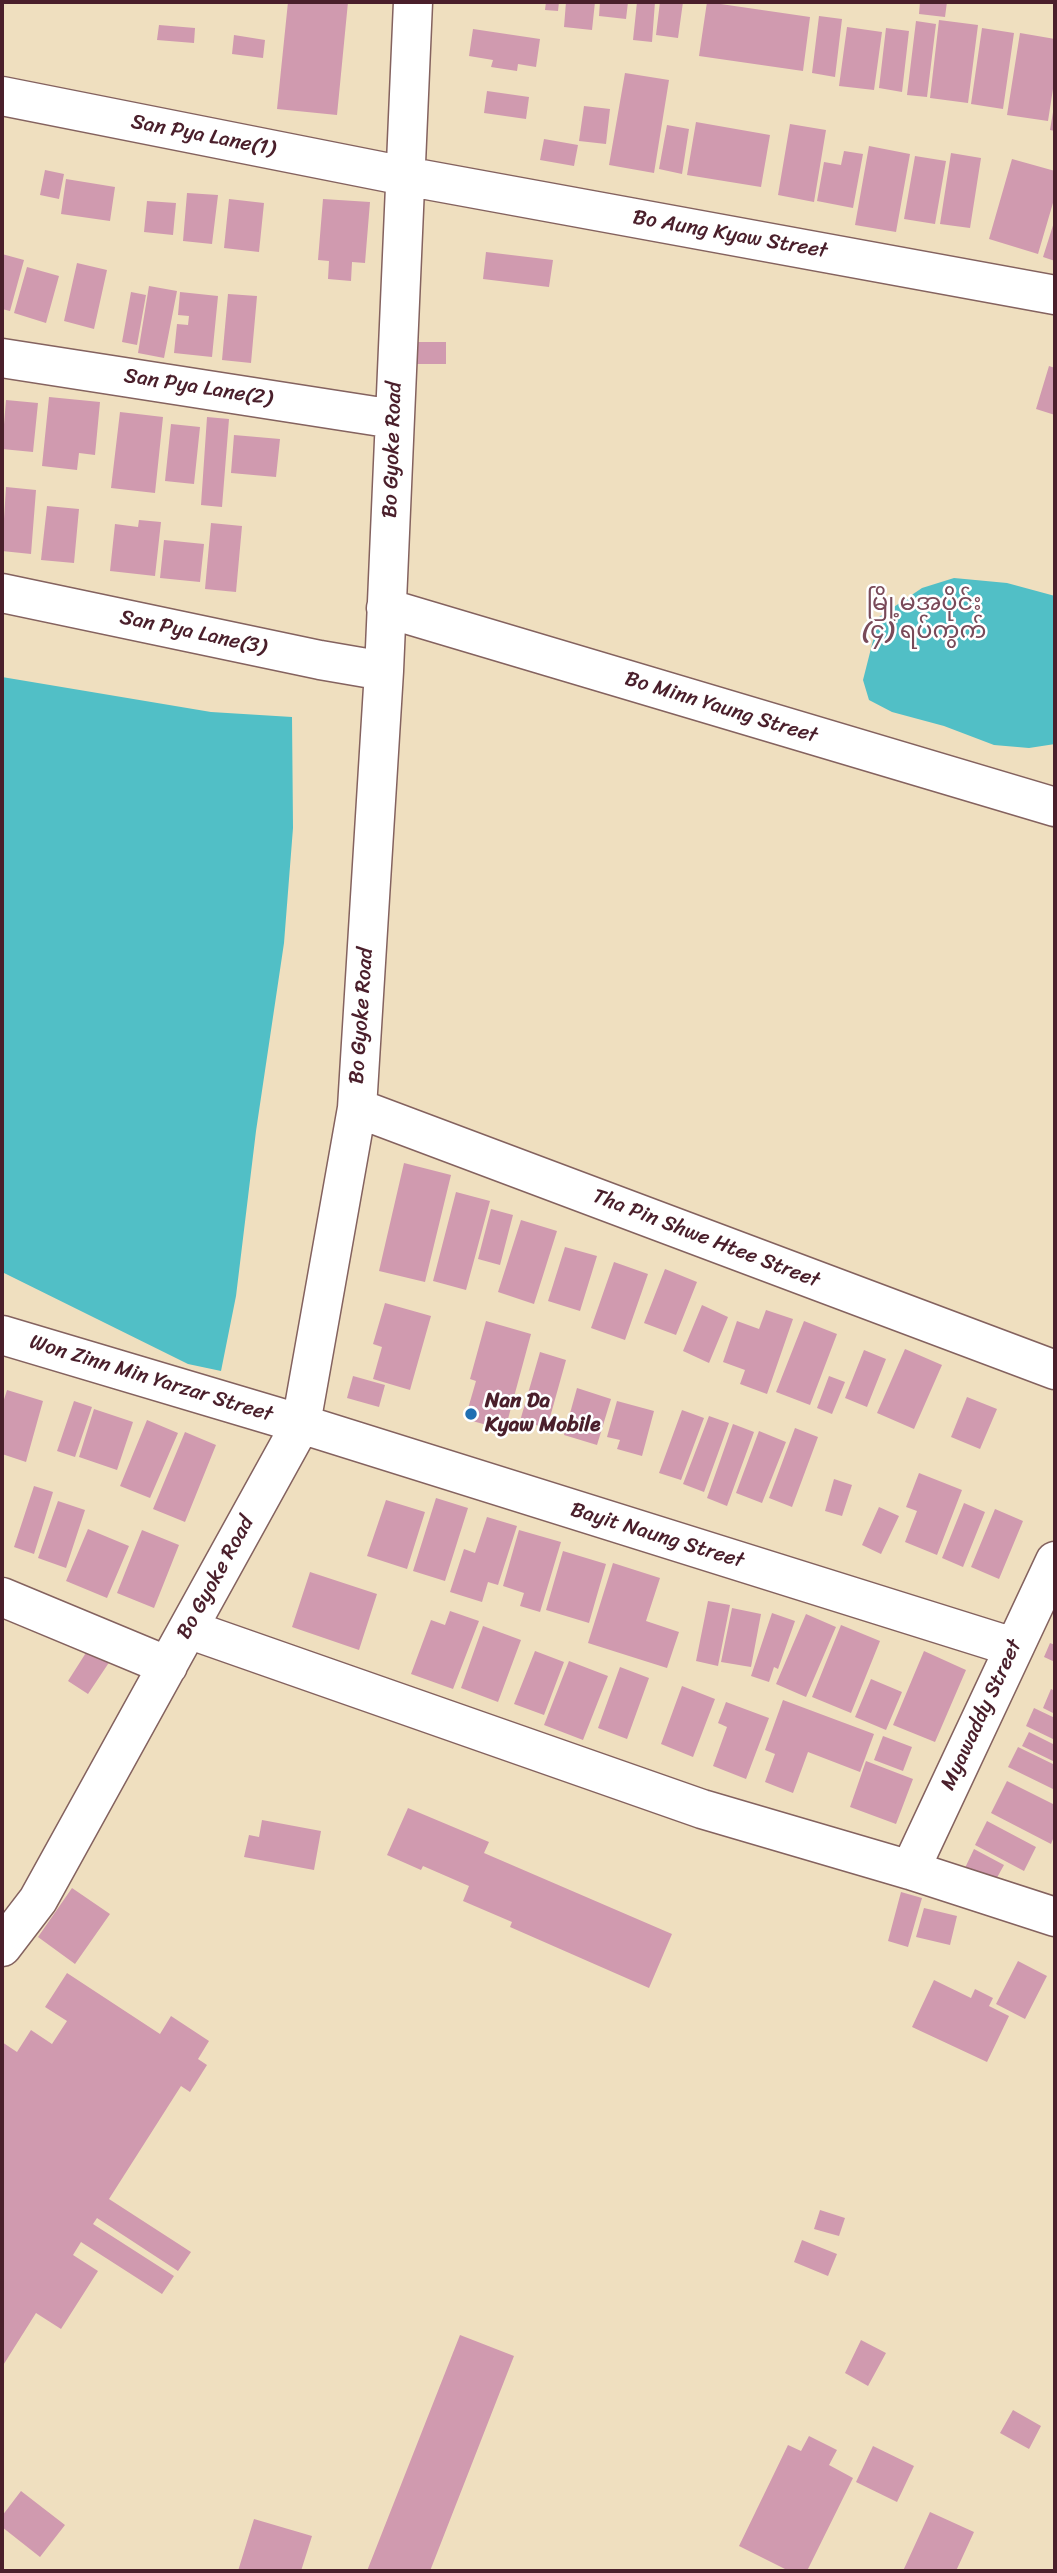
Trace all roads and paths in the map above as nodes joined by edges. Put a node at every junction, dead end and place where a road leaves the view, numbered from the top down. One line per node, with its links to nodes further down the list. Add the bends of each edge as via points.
1 (413, 2): 3 (street, Bo Gyoke Road)
2 (2, 96): 3 (street, San Pya Lane(1))
3 (405, 176): 4 (street, Bo Aung Kyaw Street); 6 (street, Bo Gyoke Road)
4 (1055, 295)
5 (2, 358): 6 (street, San Pya Lane(2))
6 (394, 419): 8 (street, Bo Gyoke Road)
7 (2, 593): 9 (street, San Pya Lane(3))
8 (386, 608): 9 (street, Bo Gyoke Road); 10 (street, Bo Minn Yaung Street)
9 (384, 671): 11 (street, Bo Gyoke Road)
10 (1055, 807)
11 (357, 1108): 13 (street, Tha Pin Shwe Htee Street); 14 (street, Bo Gyoke Road)
12 (2, 1335): 14 (street, Won Zinn Min Yarzar Street)
13 (1055, 1370)
14 (301, 1424): 17 (street, Bo Gyoke Road); 18 (street, Bayit Naung Street)
15 (1055, 1561): 18 (street, Myawaddy Street)
16 (2, 1597): 19 (street)
17 (188, 1629): 19 (street, Bo Gyoke Road); 20 (street, via 702,1809)
18 (1013, 1647): 20 (street, Myawaddy Street)
19 (168, 1665): 22 (street, Bo Gyoke Road, via 38,1900)
20 (910, 1870): 21 (street)
21 (1055, 1917)
22 (2, 1947)

